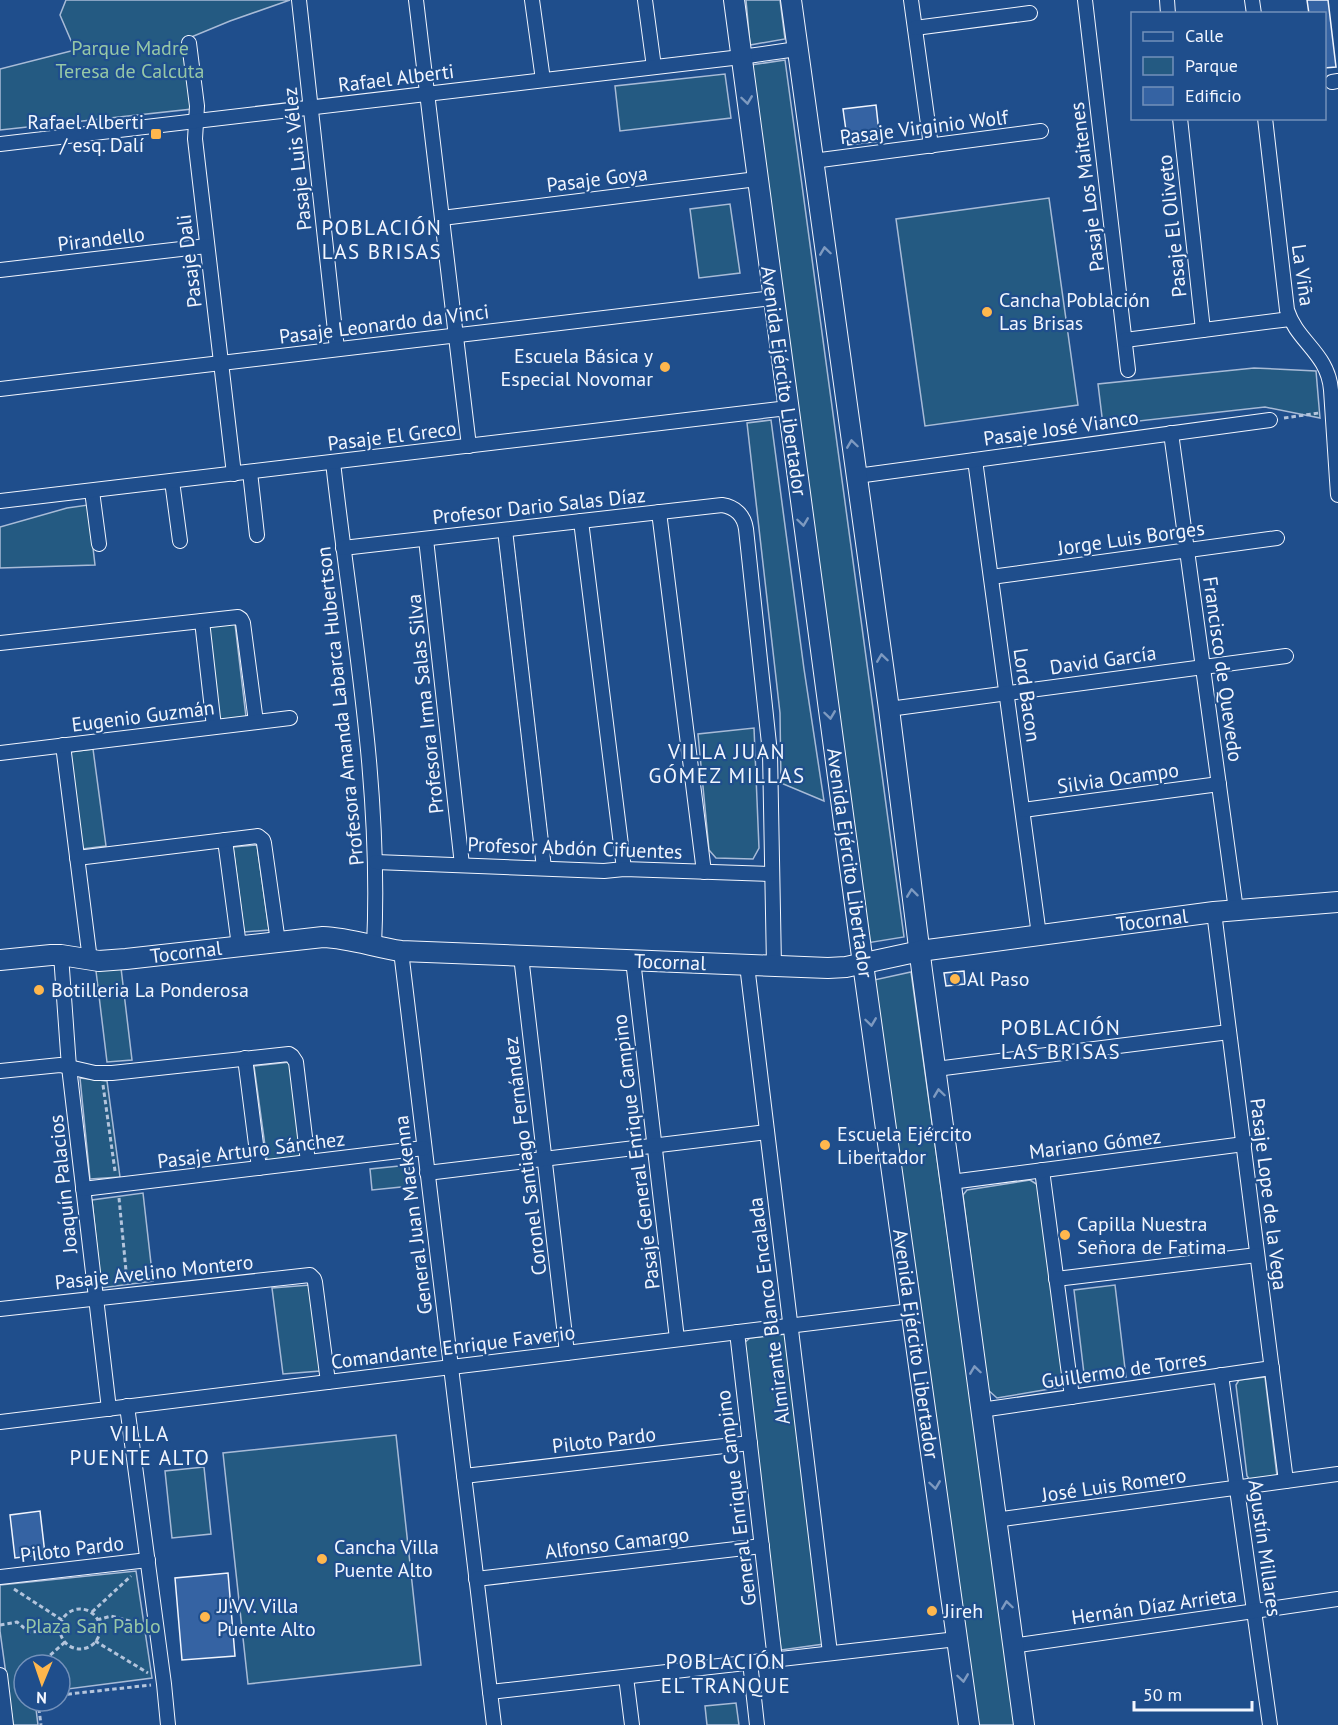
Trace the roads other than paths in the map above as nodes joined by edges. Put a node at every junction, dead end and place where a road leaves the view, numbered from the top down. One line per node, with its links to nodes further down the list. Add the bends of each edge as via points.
1 (299, 0): 17 (street, Pasaje Luis Vélez)
2 (416, 0): 16 (street)
3 (532, 0): 15 (street)
4 (645, 0): 14 (street)
5 (734, 0): 13 (main road, Avenida Ejército Libertador)
6 (790, 0): 12 (main road)
7 (911, 0): 10 (street)
8 (1085, 0): 33 (street, Pasaje Los Maitenes)
9 (1030, 13): 10 (street)
10 (915, 28): 23 (street)
11 (189, 43): 20 (street, Pasaje Dali)
12 (797, 49): 13 (street, Rafael Alberti); 24 (main road)
13 (741, 57): 14 (street, Rafael Alberti); 25 (main road, Avenida Ejército Libertador, one-way to 25)
14 (654, 67): 15 (street, Rafael Alberti)
15 (543, 80): 16 (street, Rafael Alberti)
16 (427, 94): 17 (street, Rafael Alberti); 26 (street)
17 (311, 108): 20 (street, Rafael Alberti); 34 (street, Pasaje Luis Vélez)
18 (1180, 120): 31 (street, Pasaje El Oliveto)
19 (1265, 120): 30 (street, La Viña)
20 (196, 121): 22 (street, Rafael Alberti); 27 (street, Pasaje Dali)
21 (1041, 131): 23 (street, Pasaje Virginio Wolf)
22 (0, 144)
23 (931, 146): 24 (street, Pasaje Virginio Wolf)
24 (813, 161): 47 (main road, one-way to 24)
25 (757, 180): 26 (street, Pasaje Goya); 29 (main road, Avenida Ejército Libertador)
26 (442, 218): 32 (street)
27 (207, 246): 28 (street, Pirandello); 35 (street, Pasaje Dali)
28 (0, 270)
29 (773, 297): 32 (street, Pasaje Leonardo da Vinci); 38 (main road, Avenida Ejército Libertador)
30 (1290, 319): 31 (street); 40 (street, La Viña, via 1325,366)
31 (1203, 330): 33 (street)
32 (456, 335): 34 (street, Pasaje Leonardo da Vinci); 42 (street)
33 (1125, 340): 36 (street, Pasaje Los Maitenes)
34 (337, 349): 35 (street, Pasaje Leonardo da Vinci)
35 (221, 363): 37 (street, Pasaje Leonardo da Vinci); 46 (street, Pasaje Dali)
36 (1128, 370)
37 (0, 389)
38 (788, 408): 42 (street, Pasaje El Greco); 98 (main road, Avenida Ejército Libertador, one-way to 98)
39 (1270, 420): 41 (street, Pasaje José Vianco)
40 (1336, 432): 50 (street, La Viña)
41 (1171, 433): 43 (street, Pasaje José Vianco); 61 (street, Francisco de Quevedo)
42 (470, 446): 44 (street, Pasaje El Greco)
43 (975, 460): 47 (street, Pasaje José Vianco); 62 (street, Lord Bacon)
44 (333, 462): 45 (street, Pasaje El Greco); 60 (street, Profesora Amanda Labarca Hubertson)
45 (250, 472): 46 (street, Pasaje El Greco); 55 (street)
46 (234, 474): 48 (street, Pasaje El Greco)
47 (857, 476): 68 (main road, one-way to 47)
48 (172, 481): 49 (street, Pasaje El Greco); 58 (street)
49 (92, 490): 51 (street, Pasaje El Greco); 59 (street)
50 (1338, 495)
51 (0, 501)
52 (659, 512): 53 (street, Profesor Dario Salas Díaz); 82 (street); 83 (street, Profesor Dario Salas Díaz, via 722,505 742,516 766,713)
53 (581, 521): 54 (street, Profesor Dario Salas Díaz); 81 (street)
54 (505, 530): 57 (street, Profesor Dario Salas Díaz); 80 (street)
55 (257, 535)
56 (1277, 538): 61 (street, Jorge Luis Borges)
57 (426, 539): 60 (street, Profesor Dario Salas Díaz); 79 (street, Profesora Irma Salas Silva)
58 (180, 541)
59 (99, 544)
60 (343, 548): 78 (street, Profesora Amanda Labarca Hubertson, via 373,800)
61 (1187, 550): 62 (street, Jorge Luis Borges); 66 (street, Francisco de Quevedo)
62 (991, 577): 67 (street, Lord Bacon)
63 (202, 621): 64 (street); 70 (street, via 241,618); 71 (street)
64 (0, 643)
65 (1286, 656): 66 (street, David García)
66 (1203, 666): 67 (street, David García); 74 (street, Francisco de Quevedo)
67 (1007, 692): 68 (street, David García); 75 (street, Lord Bacon)
68 (889, 709): 92 (main road, one-way to 68)
69 (290, 718): 70 (street, Eugenio Guzmán)
70 (255, 722): 71 (street, Eugenio Guzmán)
71 (214, 727): 72 (street, Eugenio Guzmán)
72 (63, 745): 73 (street, Eugenio Guzmán); 77 (street)
73 (0, 753)
74 (1219, 784): 75 (street, Silvia Ocampo); 85 (street, Francisco de Quevedo)
75 (1023, 810): 87 (street, Lord Bacon)
76 (225, 840): 77 (street); 88 (street, via 261,837); 89 (street)
77 (77, 858): 96 (street)
78 (376, 862): 79 (street, Profesor Abdón Cifuentes); 90 (street, Profesora Amanda Labarca Hubertson)
79 (462, 865): 80 (street, Profesor Abdón Cifuentes)
80 (544, 868): 81 (street, Profesor Abdón Cifuentes)
81 (624, 869): 82 (street, Profesor Abdón Cifuentes)
82 (704, 872): 83 (street, Profesor Abdón Cifuentes)
83 (772, 874): 100 (street)
84 (1338, 902): 85 (main road, Tocornal)
85 (1236, 910): 86 (main road, Tocornal)
86 (1214, 912): 87 (main road, Tocornal); 101 (street, Pasaje Lope de la Vega)
87 (1040, 935): 92 (main road, Tocornal)
88 (278, 942): 89 (main road, Tocornal); 90 (main road, Tocornal, via 334,937)
89 (239, 946): 96 (main road, Tocornal)
90 (374, 946): 91 (main road, Tocornal)
91 (401, 951): 94 (main road, Tocornal); 109 (street, General Juan Mackenna)
92 (920, 951): 98 (main road, Tocornal); 104 (main road)
93 (61, 955): 95 (main road, Tocornal); 96 (main road, Tocornal); 103 (street, Joaquín Palacios)
94 (521, 956): 97 (main road, Tocornal); 110 (street, Coronel Santiago Fernández)
95 (0, 960)
96 (90, 960)
97 (633, 960): 99 (main road, Tocornal); 108 (street, Pasaje General Enrique Campino)
98 (863, 964): 100 (main road, Tocornal, via 828,968); 121 (main road, Avenida Ejército Libertador, one-way to 121)
99 (747, 965): 100 (main road, Tocornal); 106 (street, Almirante Blanco Encalada)
100 (774, 966)
101 (1229, 1032): 104 (street); 107 (street, Pasaje Lope de la Vega)
102 (245, 1058): 103 (street, via 102,1073); 111 (street, via 285,1054 296,1062); 112 (street)
103 (69, 1067): 105 (street); 116 (street, Joaquín Palacios)
104 (936, 1068): 115 (main road, one-way to 104)
105 (0, 1071)
106 (767, 1132): 108 (street); 122 (street, Almirante Blanco Encalada)
107 (1244, 1144): 113 (street, Mariano Gómez); 117 (street, Pasaje Lope de la Vega)
108 (654, 1145): 110 (street); 124 (street, Pasaje General Enrique Campino)
109 (424, 1148): 111 (street, Pasaje Arturo Sánchez); 114 (street, General Juan Mackenna)
110 (544, 1159): 114 (street); 125 (street, Coronel Santiago Fernández)
111 (308, 1162): 112 (street, Pasaje Arturo Sánchez)
112 (259, 1168): 116 (street, Pasaje Arturo Sánchez)
113 (1042, 1170): 115 (street, Mariano Gómez); 118 (street)
114 (427, 1173): 126 (street, General Juan Mackenna)
115 (951, 1182): 133 (main road, one-way to 115)
116 (83, 1189): 119 (street, Joaquín Palacios)
117 (1257, 1255): 118 (street); 127 (street, Pasaje Lope de la Vega)
118 (1056, 1279): 130 (street)
119 (95, 1299): 120 (street, Pasaje Avelino Montero); 129 (street, Pasaje Avelino Montero, via 312,1276); 132 (street, Joaquín Palacios)
120 (0, 1309)
121 (911, 1311): 122 (street, Comandante Enrique Faverio); 147 (main road, Avenida Ejército Libertador, one-way to 147)
122 (791, 1325): 123 (street, Comandante Enrique Faverio); 149 (street, Almirante Blanco Encalada)
123 (737, 1332): 124 (street, Comandante Enrique Faverio); 135 (street, General Enrique Campino)
124 (677, 1339): 125 (street, Comandante Enrique Faverio)
125 (567, 1353): 126 (street, Comandante Enrique Faverio)
126 (451, 1367): 129 (street, Comandante Enrique Faverio); 137 (street, General Juan Mackenna)
127 (1272, 1368): 128 (street, Guillermo de Torres); 138 (street, Pasaje Lope de la Vega)
128 (1221, 1375): 130 (street, Guillermo de Torres); 139 (street, Agustín Millares)
129 (328, 1382): 131 (street, Comandante Enrique Faverio)
130 (1072, 1396): 133 (street, Guillermo de Torres)
131 (127, 1406): 132 (street, Comandante Enrique Faverio); 142 (street)
132 (109, 1409): 134 (street, Comandante Enrique Faverio)
133 (981, 1410): 140 (main road)
134 (0, 1422)
135 (750, 1443): 137 (street, Piloto Pardo); 141 (street, General Enrique Campino)
136 (1338, 1474): 138 (street, José Luis Romero)
137 (464, 1476): 143 (street, General Juan Mackenna)
138 (1286, 1481): 139 (street, José Luis Romero)
139 (1237, 1488): 140 (street, José Luis Romero); 146 (street, Agustín Millares)
140 (995, 1520): 148 (main road, one-way to 140)
141 (762, 1546): 143 (street, Alfonso Camargo); 150 (street, General Enrique Campino)
142 (148, 1560): 144 (street, Piloto Pardo); 156 (street)
143 (476, 1579): 154 (street, General Juan Mackenna)
144 (4, 1582)
145 (1338, 1599): 146 (street, Hernán Díaz Arrieta)
146 (1254, 1611): 148 (street, Hernán Díaz Arrieta); 162 (street, Agustín Millares)
147 (957, 1639): 149 (street); 160 (main road, Avenida Ejército Libertador, one-way to 160)
148 (1012, 1646): 161 (main road)
149 (830, 1653): 150 (street)
150 (775, 1660): 151 (street)
151 (750, 1662): 153 (street); 159 (street)
152 (0, 1674): 155 (street)
153 (626, 1677): 154 (street); 158 (street)
154 (490, 1692): 157 (street, General Juan Mackenna)
155 (6, 1725)
156 (168, 1725)
157 (494, 1725)
158 (632, 1725)
159 (757, 1725)
160 (969, 1725)
161 (1024, 1725)
162 (1270, 1725)

